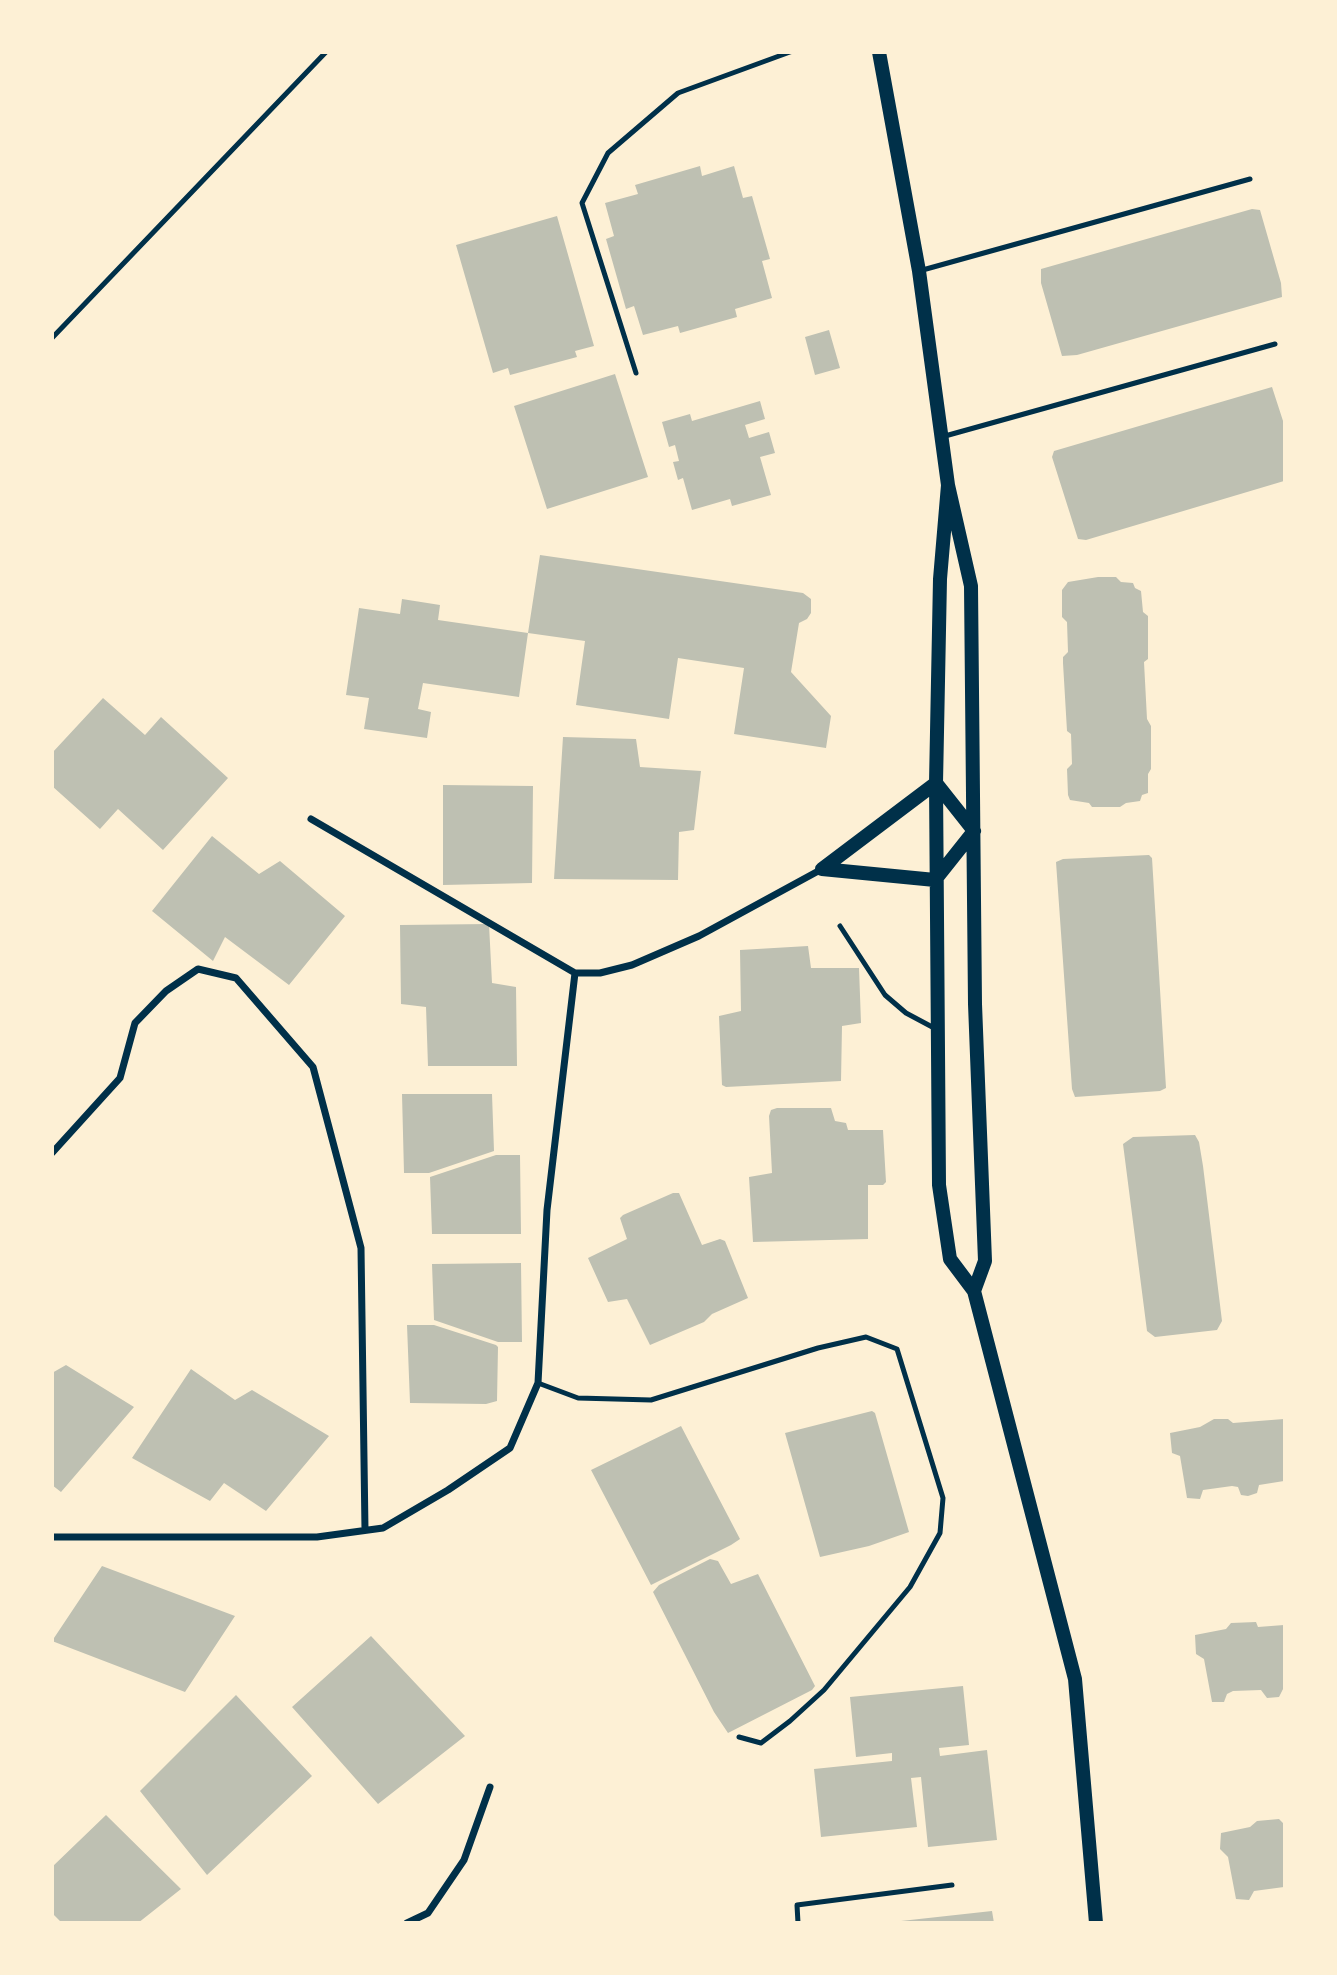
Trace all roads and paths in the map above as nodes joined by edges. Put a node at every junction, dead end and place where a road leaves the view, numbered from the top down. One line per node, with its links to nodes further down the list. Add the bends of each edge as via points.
1 (326, 52): 6 (lane)
2 (790, 52): 8 (lane, via 678,93 608,152 582,203)
3 (878, 52): 5 (main road)
4 (1251, 179): 5 (lane)
5 (919, 271): 9 (main road)
6 (52, 338)
7 (1275, 344): 9 (lane)
8 (636, 373)
9 (942, 437): 10 (main road)
10 (948, 485): 11 (main road, via 940,579); 13 (main road, via 971,586)
11 (936, 783): 13 (main road); 14 (main road); 15 (main road)
12 (311, 819): 17 (street)
13 (974, 831): 15 (main road); 20 (main road, via 985,1261)
14 (822, 869): 15 (main road); 17 (street, via 699,936 632,965)
15 (936, 880): 18 (main road)
16 (840, 926): 18 (lane, via 885,995)
17 (575, 974): 21 (street, via 547,1210)
18 (938, 1030): 20 (main road, via 939,1185 950,1259)
19 (52, 1153): 22 (street, via 120,1078 135,1023 166,991 198,969 236,978 313,1067 362,1248)
20 (974, 1291): 29 (main road, via 1075,1679)
21 (538, 1383): 22 (street, via 510,1448 383,1528); 24 (lane, via 578,1398 651,1400 866,1337 897,1349 943,1498 940,1533 911,1587 824,1690 761,1744)
22 (365, 1530): 23 (street, via 317,1537)
23 (52, 1537)
24 (739, 1737)
25 (490, 1787): 27 (street, via 464,1860 428,1913)
26 (952, 1885): 28 (lane, via 797,1905)
27 (407, 1923)
28 (798, 1923)
29 (1096, 1923)

